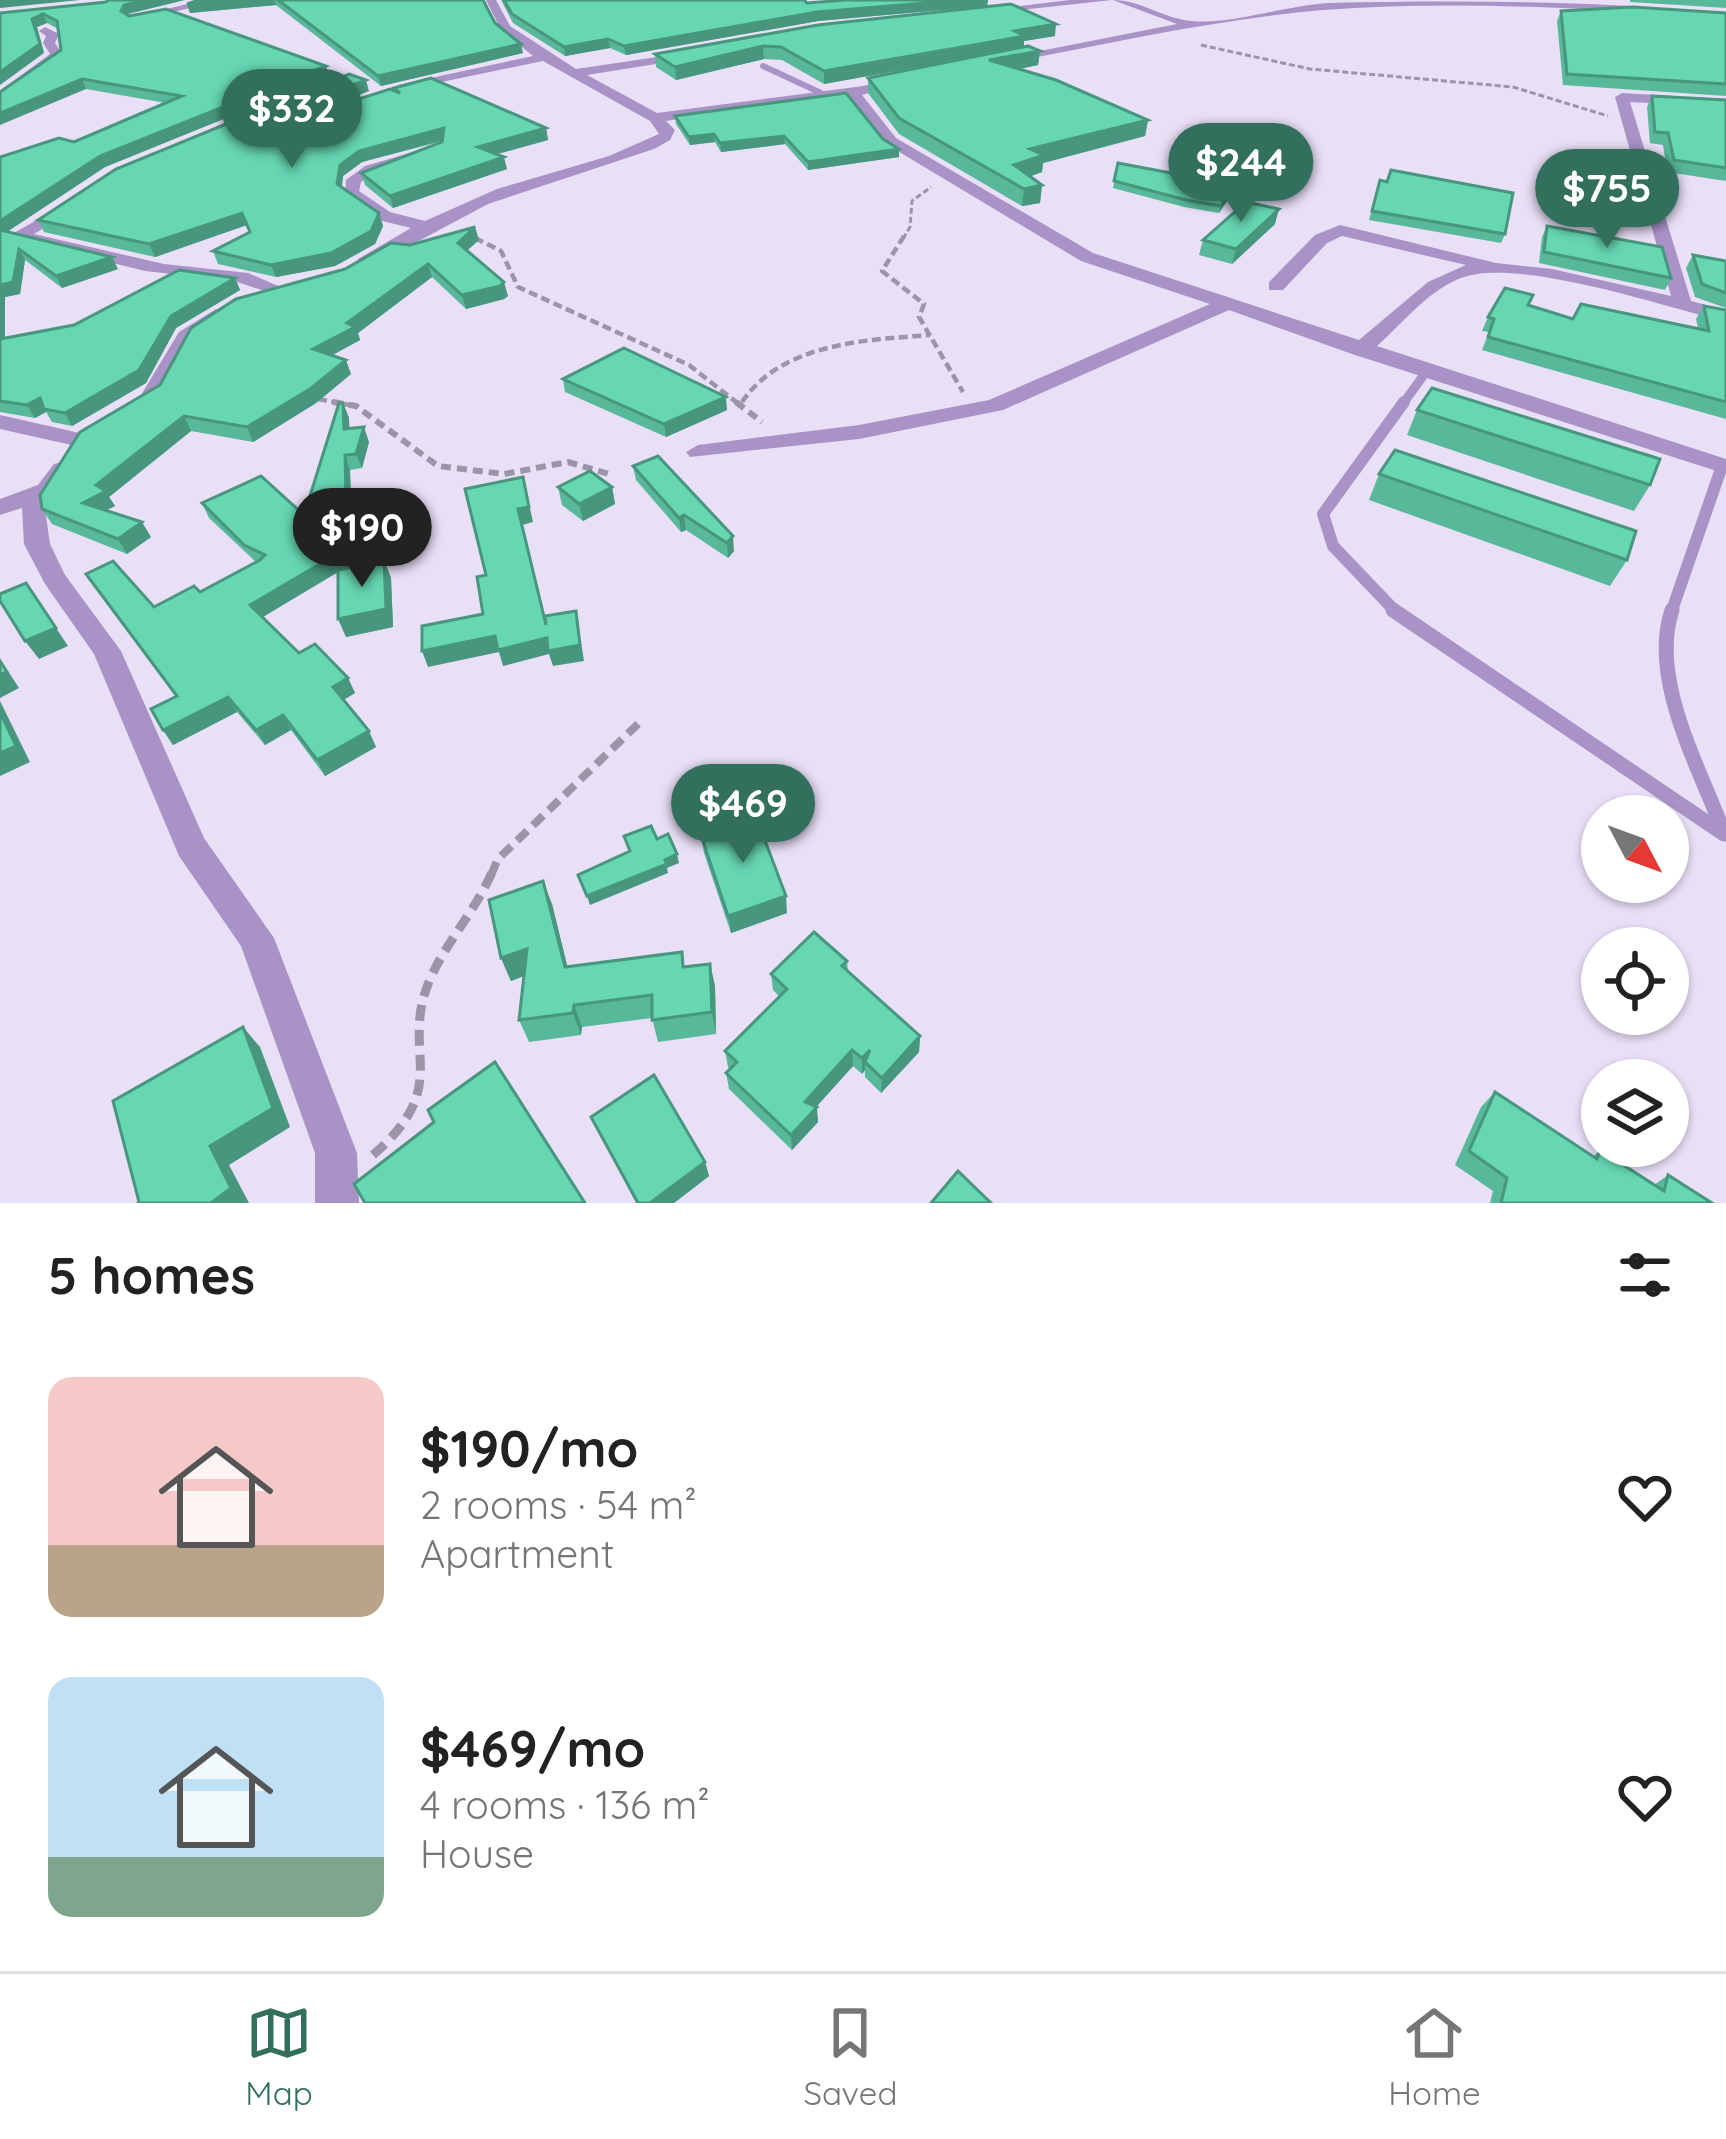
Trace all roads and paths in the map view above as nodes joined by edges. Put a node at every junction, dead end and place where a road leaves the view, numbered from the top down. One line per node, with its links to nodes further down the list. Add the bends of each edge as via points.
1 (219, 0): 9 (street)
2 (491, 0): 15 (street, via 505,28)
3 (1107, 0): 7 (street)
4 (1118, 0): 11 (street)
5 (1612, 3): 8 (street); 11 (street, via 1359,5)
6 (122, 10): 9 (street)
7 (966, 13)
8 (1726, 16)
9 (135, 18): 10 (street)
10 (154, 24)
11 (1191, 25): 16 (street)
12 (46, 31): 23 (street, via 57,55)
13 (1201, 45): 27 (path, via 1310,69 1513,87)
14 (704, 52): 18 (street)
15 (545, 57): 18 (street); 24 (street)
16 (978, 64)
17 (764, 66): 22 (lane)
18 (580, 72): 26 (street)
19 (916, 75): 21 (street)
20 (345, 78): 29 (street)
21 (857, 88): 22 (street); 30 (street, via 856,100 891,141)
22 (821, 93): 26 (street)
23 (0, 97)
24 (377, 99)
25 (1726, 103): 27 (street, via 1622,97)
26 (655, 118): 32 (street, via 668,130 654,143)
27 (1629, 121): 40 (street)
28 (439, 146): 32 (street, via 370,169 351,193 384,215)
29 (113, 175)
30 (959, 179): 39 (street, via 1087,257); 42 (path, via 912,201 910,227 883,271 924,304 920,317)
31 (88, 192): 33 (street)
32 (425, 226): 35 (street); 46 (path, via 480,239 501,251 518,287 689,365)
33 (8, 237): 37 (street, via 282,287)
34 (1515, 272): 36 (street, via 1340,230); 40 (street); 43 (street, via 1463,271)
35 (343, 274)
36 (1276, 286)
37 (254, 296)
38 (233, 304): 47 (street, via 186,336 158,391)
39 (1226, 304): 43 (street); 48 (street)
40 (1683, 306): 41 (street)
41 (1726, 316)
42 (930, 335): 46 (path, via 856,341 778,366); 48 (path)
43 (1359, 350): 44 (street)
44 (1426, 372): 52 (street); 57 (lane, via 1323,514 1323,537 1414,627)
45 (307, 398): 53 (path, via 356,406 438,466 525,472 568,462)
46 (742, 402): 50 (path)
47 (128, 410)
48 (975, 410): 50 (street)
49 (0, 422): 54 (street, via 85,433)
50 (775, 441): 51 (street)
51 (698, 452)
52 (1724, 467): 57 (lane, via 1663,638 1676,703)
53 (613, 475)
54 (44, 491): 55 (street); 58 (street, via 33,509 37,544 107,650 191,846 256,938 336,1153)
55 (0, 507)
56 (639, 723): 58 (path, via 498,859 430,980 419,1053 424,1081 403,1130)
57 (1725, 836)
58 (337, 1194)

